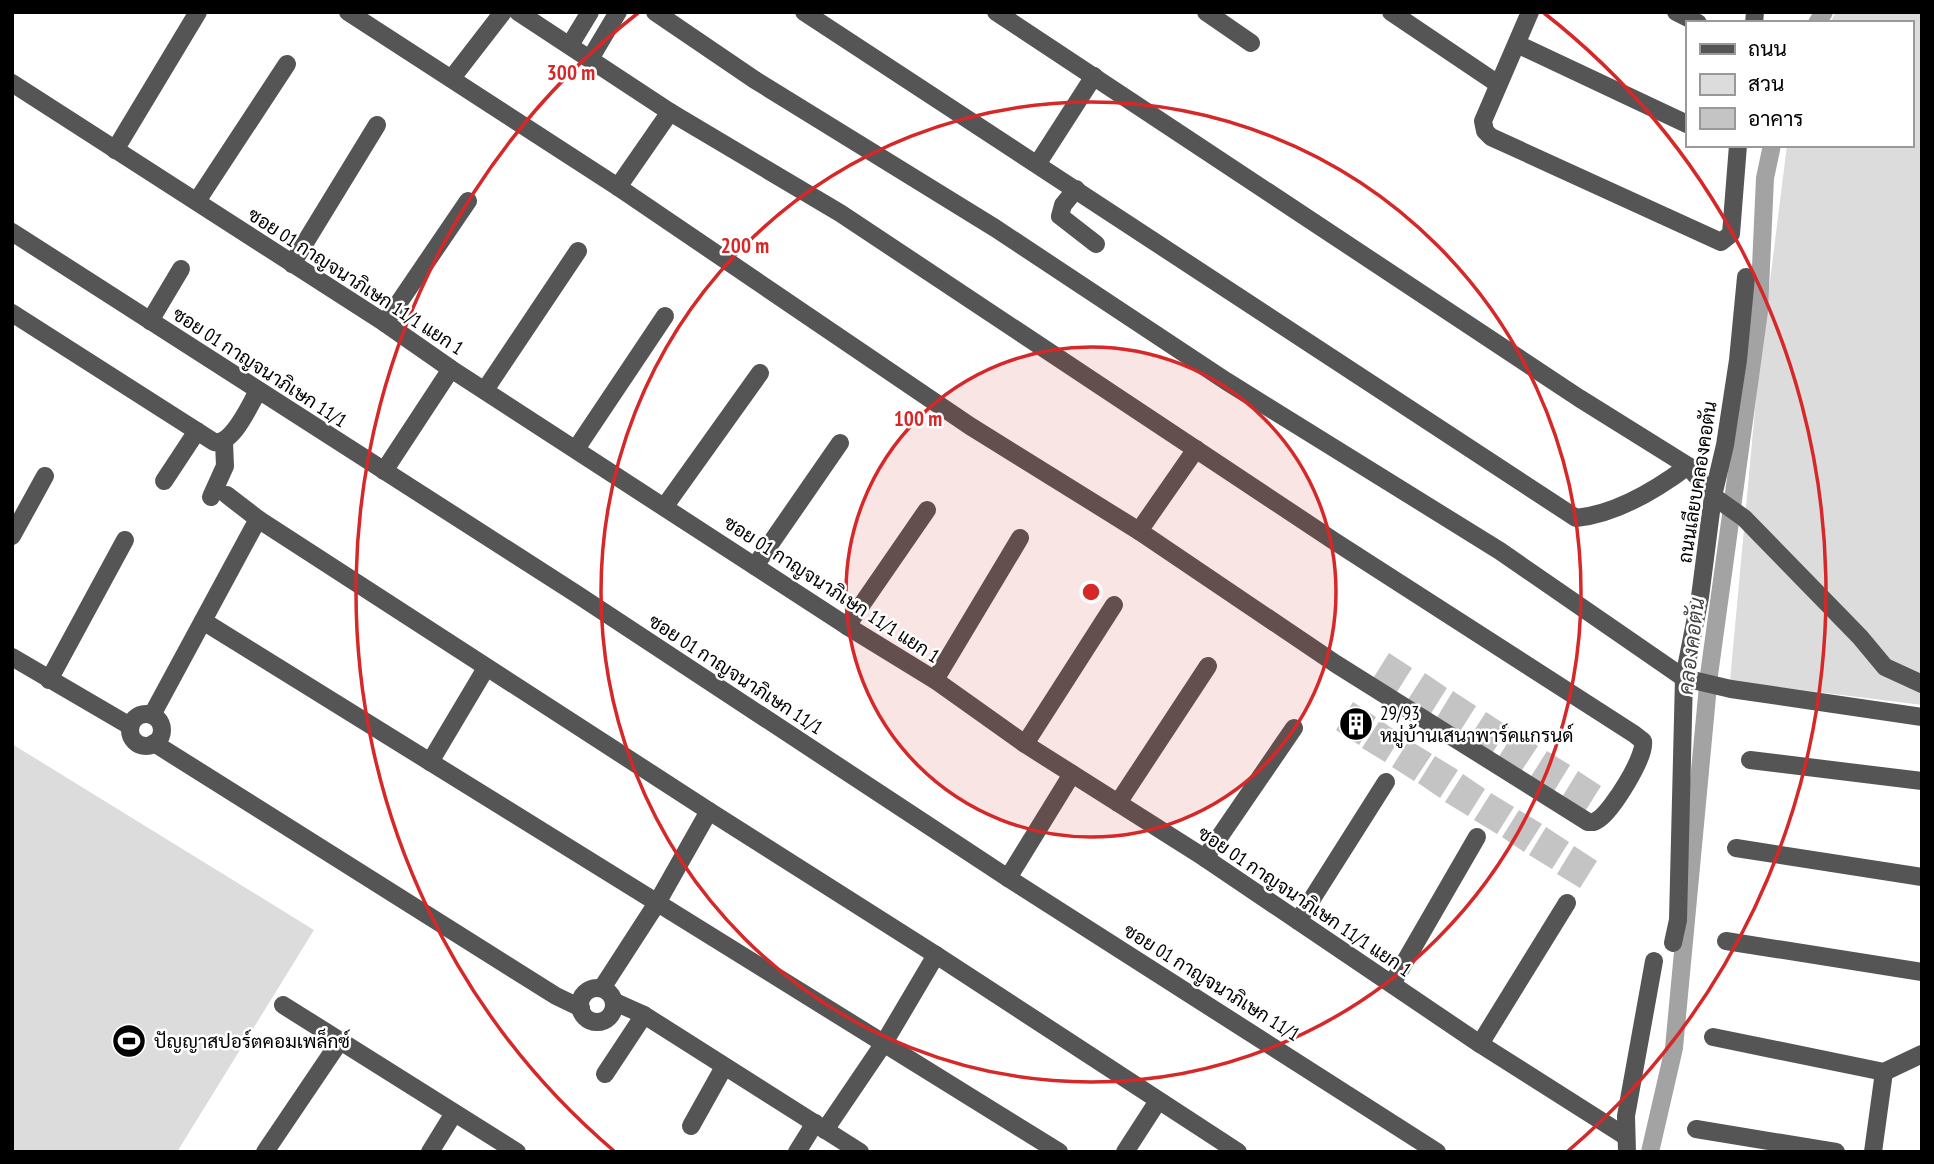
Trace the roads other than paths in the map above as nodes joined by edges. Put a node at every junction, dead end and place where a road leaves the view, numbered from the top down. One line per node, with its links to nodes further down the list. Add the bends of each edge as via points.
1 (198, 12): 28 (street)
2 (348, 12): 21 (street)
3 (503, 12): 21 (street)
4 (518, 12): 17 (street)
5 (590, 12): 17 (street)
6 (618, 12): 18 (street)
7 (654, 12): 72 (street, via 1226,381 1500,551)
8 (804, 12): 29 (street)
9 (996, 12): 20 (street)
10 (1206, 12): 15 (street)
11 (1391, 12): 23 (street)
12 (1530, 12): 16 (street)
13 (1676, 12): 14 (street)
14 (1694, 21)
15 (1251, 43)
16 (1517, 44): 23 (street); 25 (street)
17 (570, 45): 18 (street)
18 (590, 59): 24 (street)
19 (287, 64): 32 (street)
20 (1094, 76): 29 (street); 53 (street)
21 (452, 78): 30 (street)
22 (12, 83): 28 (street, ซอย 01 กาญจนาภิเษก 11/1 แยก 1)
23 (1499, 84): 27 (street, via 1483,121 1491,136 1721,242 1731,234)
24 (670, 112): 30 (street); 52 (street, via 839,213)
25 (1686, 124)
26 (377, 125): 37 (street)
27 (1736, 147)
28 (115, 150): 32 (street, ซอย 01 กาญจนาภิเษก 11/1 แยก 1)
29 (1038, 163): 31 (street)
30 (618, 187): 61 (street, via 970,426)
31 (1076, 188): 35 (street, via 1060,216); 53 (street, via 1576,517 1606,511 1658,489)
32 (197, 201): 37 (street, ซอย 01 กาญจนาภิเษก 11/1 แยก 1)
33 (468, 201): 43 (street)
34 (12, 232): 42 (street, ซอย 01 กาญจนาภิเษก 11/1)
35 (1096, 244)
36 (578, 251): 46 (street)
37 (292, 264): 43 (street, ซอย 01 กาญจนาภิเษก 11/1 แยก 1)
38 (181, 269): 42 (street)
39 (1746, 277): 57 (street, ถนนเลียบคลองคอตัน)
40 (12, 313): 48 (street)
41 (665, 316): 51 (street)
42 (150, 321): 47 (street, ซอย 01 กาญจนาภิเษก 11/1)
43 (385, 323): 44 (street, ซอย 01 กาญจนาภิเษก 11/1 แยก 1)
44 (451, 369): 46 (street, ซอย 01 กาญจนาภิเษก 11/1 แยก 1); 54 (street)
45 (760, 373): 58 (street)
46 (485, 390): 51 (street, ซอย 01 กาญจนาภิเษก 11/1 แยก 1)
47 (258, 391): 49 (street); 54 (street, ซอย 01 กาญจนาภิเษก 11/1)
48 (197, 431): 49 (street, via 214,442); 56 (street)
49 (224, 442): 60 (street, via 219,496)
50 (840, 443): 65 (street)
51 (576, 449): 58 (street, ซอย 01 กาญจนาภิเษก 11/1 แยก 1)
52 (1196, 449): 61 (street); 61 (street, via 1643,741 1627,782 1602,817 1588,822 1336,664)
53 (1688, 466): 57 (street)
54 (384, 471): 93 (street, ซอย 01 กาญจนาภิเษก 11/1)
55 (45, 476): 62 (street)
56 (164, 481)
57 (1719, 499): 72 (street, ถนนเลียบคลองคอตัน); 75 (street, via 1744,518 1885,667)
58 (665, 506): 65 (street, ซอย 01 กาญจนาภิเษก 11/1 แยก 1)
59 (927, 510): 68 (street)
60 (258, 519): 67 (street); 71 (street)
61 (1139, 531)
62 (12, 536)
63 (1020, 538): 74 (street)
64 (125, 540): 73 (street)
65 (755, 566): 68 (street, ซอย 01 กาญจนาภิเษก 11/1 แยก 1)
66 (1114, 605): 81 (street)
67 (203, 621): 76 (street); 83 (street)
68 (847, 626): 74 (street, ซอย 01 กาญจนาภิเษก 11/1 แยก 1)
69 (12, 657): 73 (street)
70 (1208, 666): 87 (street)
71 (486, 668): 83 (street); 88 (street)
72 (1689, 679): 77 (street, via 1731,690); 98 (street, ถนนเลียบคลองคอตัน, via 1678,920)
73 (49, 680): 78 (street)
74 (935, 680): 81 (street, ซอย 01 กาญจนาภิเษก 11/1 แยก 1)
75 (1922, 684)
76 (152, 715): 78 (street, via 138,716); 80 (street, via 161,725)
77 (1922, 717)
78 (130, 726): 80 (street, via 140,745)
79 (1294, 728): 91 (street)
80 (154, 743): 106 (street)
81 (1025, 744): 84 (street, ซอย 01 กาญจนาภิเษก 11/1 แยก 1)
82 (1750, 760): 85 (street)
83 (430, 762): 94 (street)
84 (1072, 774): 87 (street, ซอย 01 กาญจนาภิเษก 11/1 แยก 1); 93 (street)
85 (1922, 781)
86 (1386, 782): 96 (street)
87 (1118, 803): 91 (street, ซอย 01 กาญจนาภิเษก 11/1 แยก 1)
88 (709, 811): 94 (street); 99 (street)
89 (1477, 837): 102 (street)
90 (1736, 848): 92 (street)
91 (1205, 858): 96 (street, ซอย 01 กาญจนาภิเษก 11/1 แยก 1)
92 (1922, 877)
93 (1008, 878): 130 (street, ซอย 01 กาญจนาภิเษก 11/1)
94 (657, 903): 103 (street); 110 (street)
95 (1567, 903): 111 (street)
96 (1298, 922): 102 (street, ซอย 01 กาญจนาภิเษก 11/1 แยก 1)
97 (1726, 942): 101 (street)
98 (1673, 943)
99 (936, 955): 110 (street); 116 (street)
100 (1654, 961): 121 (street, via 1626,1116)
101 (1922, 972)
102 (1392, 984): 111 (street, ซอย 01 กาญจนาภิเษก 11/1 แยก 1)
103 (602, 988): 104 (street); 106 (street, via 583,995)
104 (615, 1002): 106 (street, via 610,1016 597,1022 589,1020); 107 (street)
105 (283, 1005): 109 (street)
106 (581, 1008)
107 (644, 1015): 113 (street); 115 (street)
108 (1713, 1037): 114 (street)
109 (340, 1041): 117 (street); 122 (street)
110 (884, 1043): 119 (street); 127 (street)
111 (1480, 1044): 121 (street, ซอย 01 กาญจนาภิเษก 11/1 แยก 1)
112 (1922, 1054): 114 (street)
113 (724, 1067): 118 (street); 119 (street)
114 (1884, 1072): 132 (street)
115 (605, 1074)
116 (1158, 1101): 128 (street); 129 (street)
117 (454, 1112): 123 (street); 124 (street)
118 (691, 1126)
119 (820, 1127): 125 (street); 126 (street)
120 (1696, 1129): 131 (street)
121 (1626, 1144)
122 (265, 1152)
123 (430, 1152)
124 (517, 1152)
125 (797, 1152)
126 (860, 1152)
127 (1059, 1152)
128 (1125, 1152)
129 (1238, 1152)
130 (1437, 1152)
131 (1836, 1152)
132 (1873, 1152)

